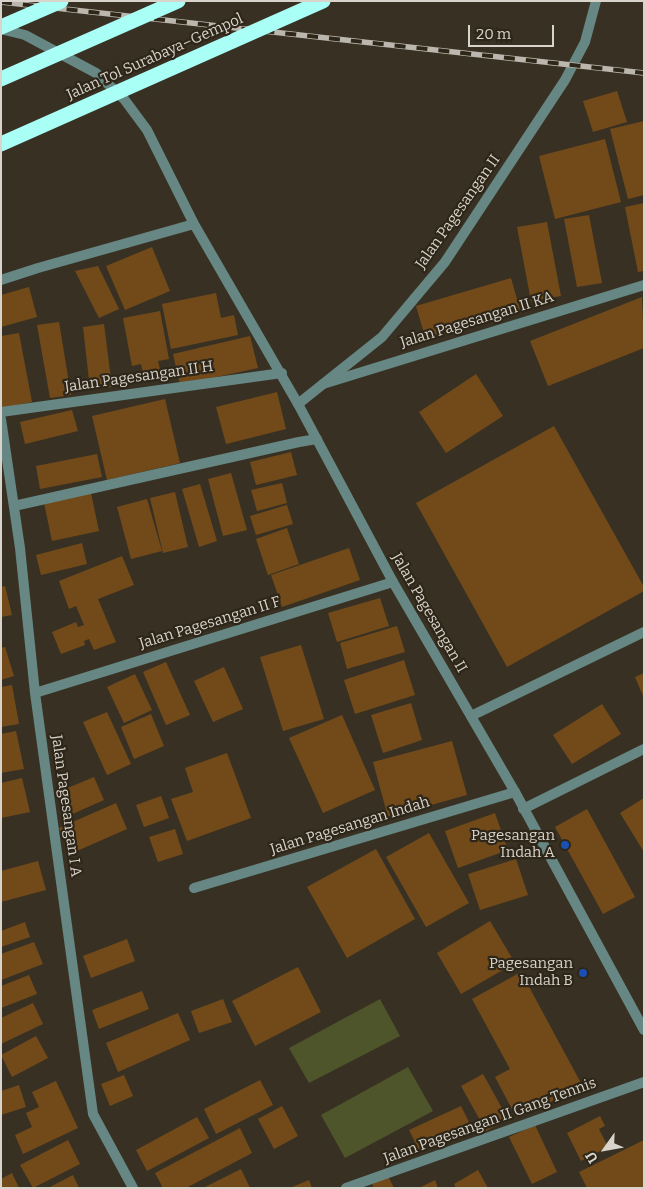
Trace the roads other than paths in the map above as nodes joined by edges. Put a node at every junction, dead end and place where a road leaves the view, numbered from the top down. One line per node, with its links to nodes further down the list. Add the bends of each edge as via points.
1 (60, 1): 5 (highway, bridge)
2 (178, 1): 6 (highway, bridge)
3 (323, 1): 7 (highway, Jalan Tol Surabaya–Gempol, bridge)
4 (596, 1): 12 (street, Jalan Pagesangan II, via 585,42 574,65 445,262 382,338)
5 (1, 28): 8 (street, Jalan Pagesangan II, via 24,35 96,73 124,99 147,130)
6 (1, 79)
7 (1, 144)
8 (194, 224): 9 (street); 11 (street, Jalan Pagesangan II)
9 (1, 280)
10 (644, 285): 12 (street, Jalan Pagesangan II KA)
11 (282, 373): 13 (street, Jalan Pagesangan II); 14 (street, Jalan Pagesangan II H)
12 (320, 385): 13 (street, Jalan Pagesangan II)
13 (298, 404): 16 (street, Jalan Pagesangan II)
14 (1, 412)
15 (1, 418): 17 (street, Jalan Pagesangan I A)
16 (317, 439): 17 (street); 18 (street, Jalan Pagesangan II)
17 (14, 506): 20 (street, Jalan Pagesangan I A)
18 (393, 582): 20 (street, Jalan Pagesangan II F); 21 (street, Jalan Pagesangan II)
19 (644, 632): 21 (street)
20 (35, 692): 28 (street, Jalan Pagesangan I A, via 93,1114)
21 (471, 716): 23 (street, Jalan Pagesangan II)
22 (644, 750): 24 (street)
23 (514, 792): 24 (street, Jalan Pagesangan II); 25 (street, Jalan Pagesangan Indah)
24 (523, 809): 26 (street, Jalan Pagesangan II)
25 (194, 888)
26 (644, 1030)
27 (644, 1082): 29 (street, Jalan Pagesangan II Gang Tennis)
28 (133, 1188)
29 (346, 1188)

